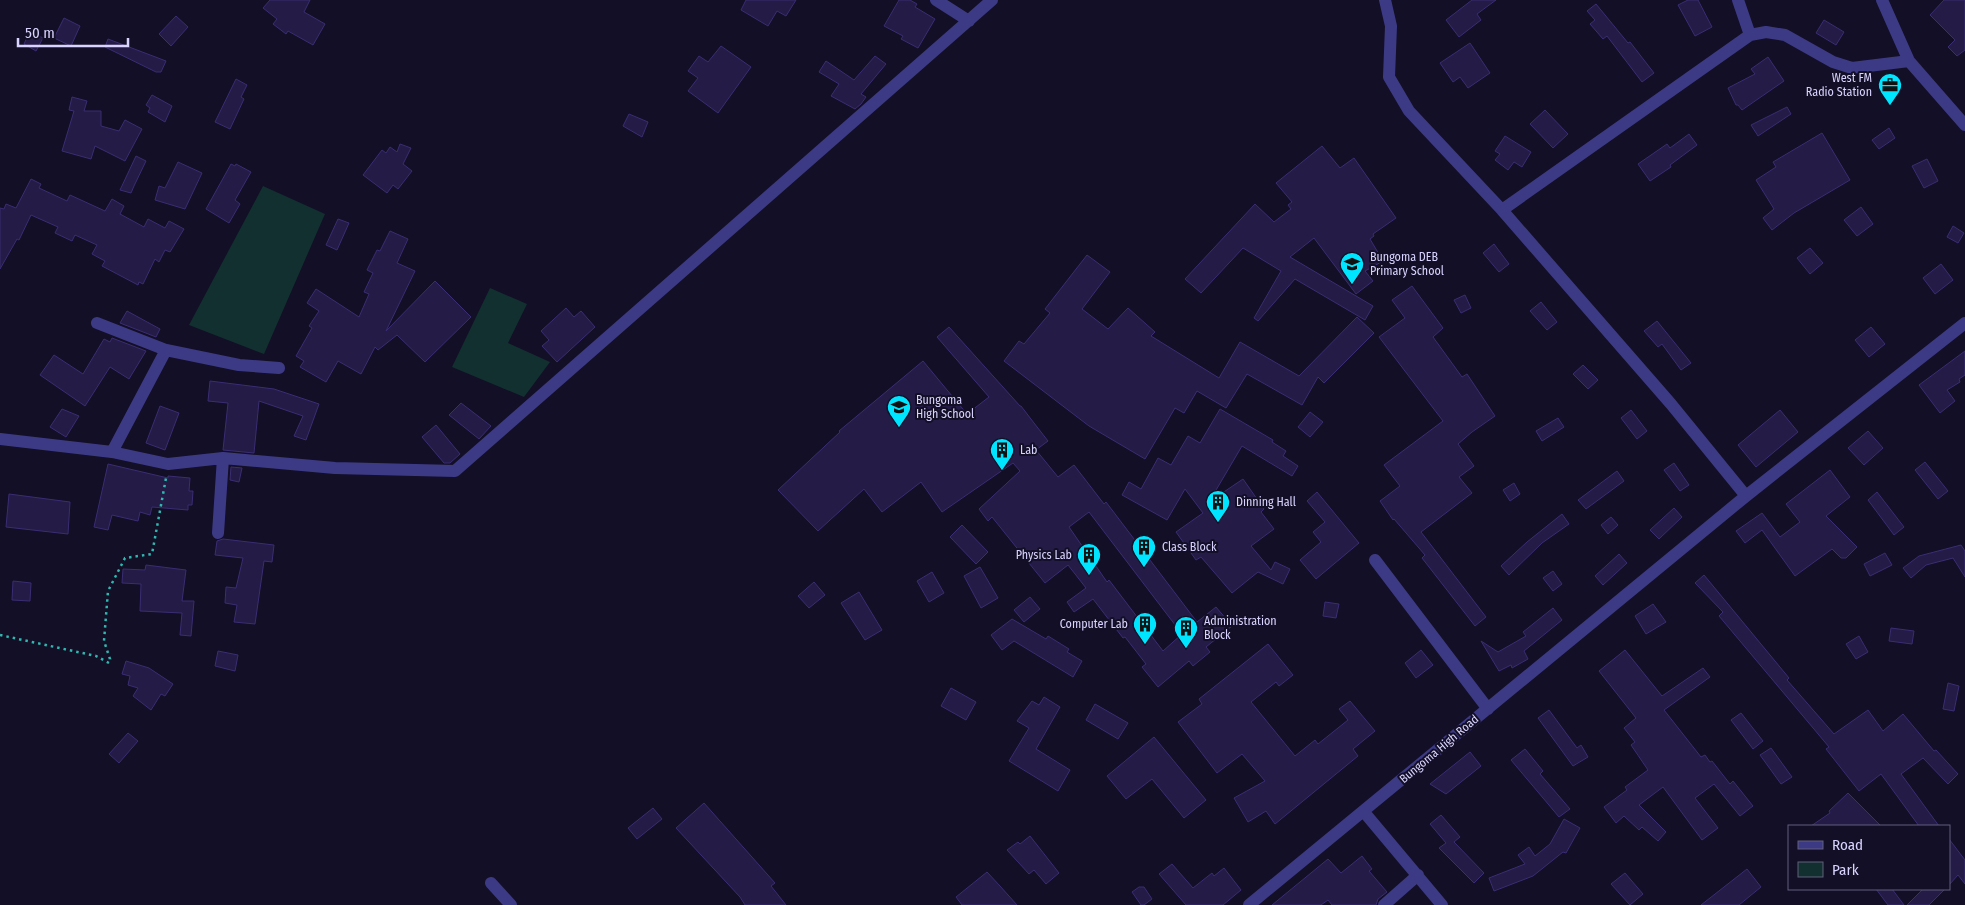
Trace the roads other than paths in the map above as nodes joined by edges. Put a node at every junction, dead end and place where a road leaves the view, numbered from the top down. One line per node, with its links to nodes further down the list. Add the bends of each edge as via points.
1 (936, 0): 6 (street)
2 (992, 0): 6 (street)
3 (1385, 0): 10 (street, via 1391,26 1389,77 1409,111)
4 (1738, 0): 7 (street)
5 (1882, 0): 8 (street)
6 (969, 21): 17 (street, via 454,471 335,468)
7 (1750, 36): 8 (street, via 1766,32 1785,35 1833,62 1852,68); 10 (street)
8 (1909, 61): 9 (street)
9 (1965, 125)
10 (1502, 210): 18 (street, via 1671,404)
11 (97, 323): 13 (street)
12 (1965, 323): 18 (street)
13 (166, 350): 14 (street, via 240,365); 16 (street)
14 (279, 368)
15 (0, 439): 16 (street)
16 (112, 452): 17 (street, via 168,464)
17 (223, 458): 19 (street)
18 (1746, 496): 21 (street)
19 (218, 533)
20 (1375, 560): 21 (street, Bungoma High Road)
21 (1488, 709): 22 (street, Bungoma High Road)
22 (1364, 812): 23 (street); 26 (street, Bungoma High Road)
23 (1418, 875): 27 (street); 28 (street)
24 (491, 883): 25 (street)
25 (511, 905)
26 (1249, 905)
27 (1384, 905)
28 (1442, 905)

